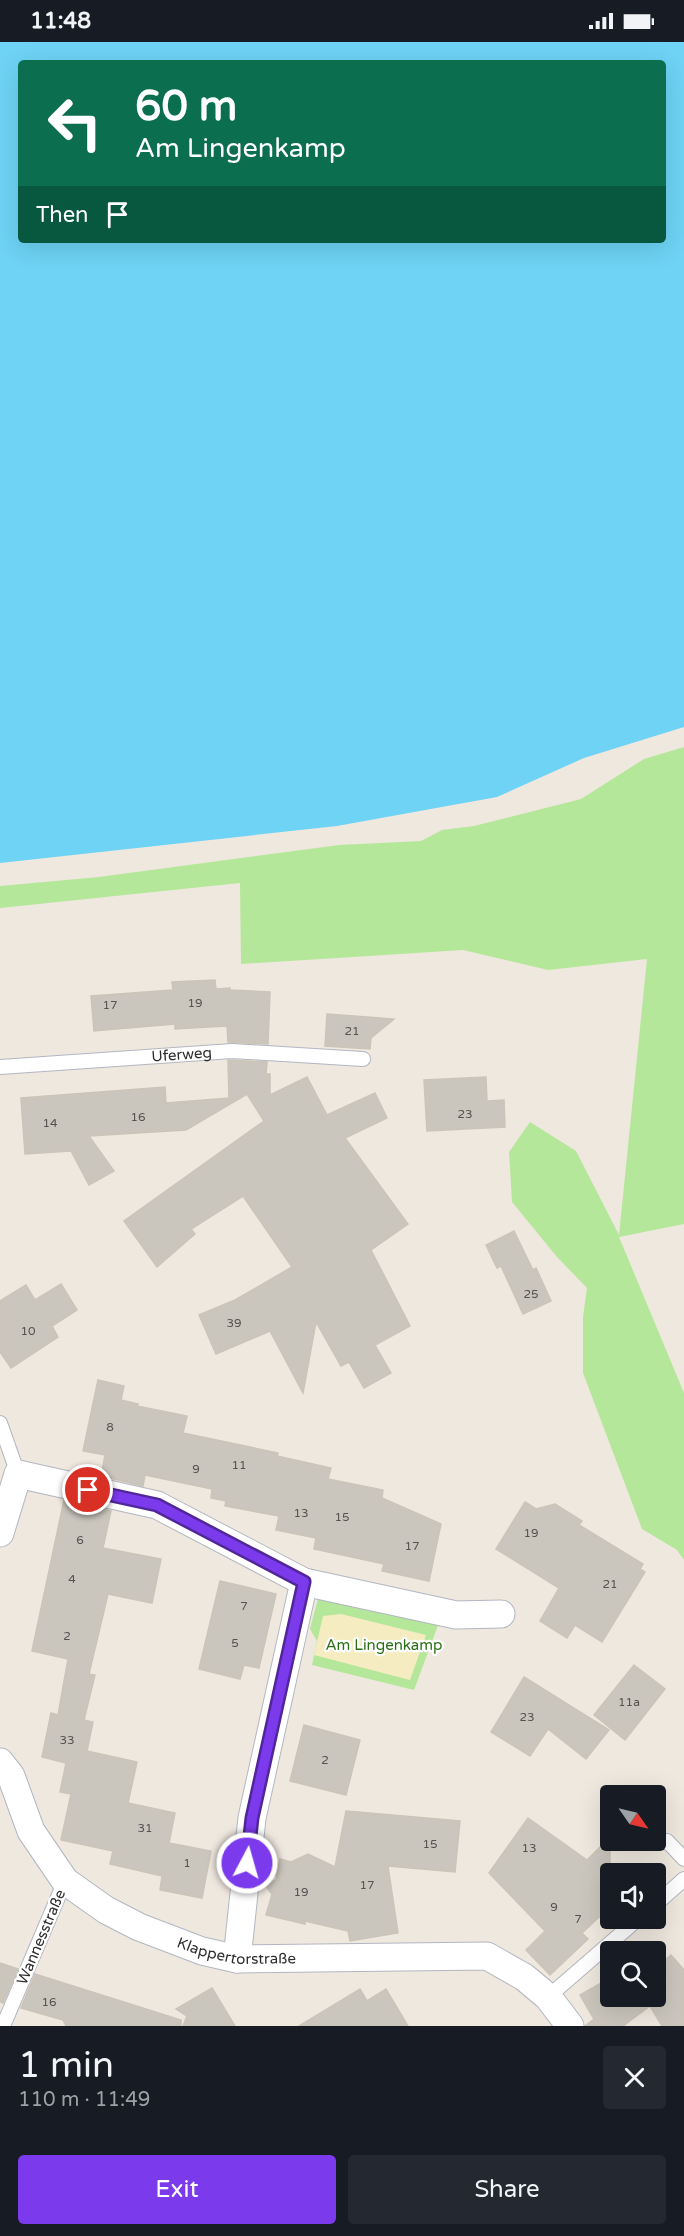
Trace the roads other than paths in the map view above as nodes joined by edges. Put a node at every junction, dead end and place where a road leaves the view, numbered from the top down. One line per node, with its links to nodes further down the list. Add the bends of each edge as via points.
1 (363, 1059): 2 (lane, Uferweg, via 232,1051)
2 (0, 1067)
3 (0, 1423): 4 (lane)
4 (18, 1474): 5 (street); 6 (street, via 157,1505)
5 (0, 1533)
6 (304, 1582): 7 (street, via 456,1615); 15 (street, via 252,1818)
7 (501, 1614)
8 (0, 1762): 12 (street, Klappertorstraße, via 11,1776 31,1831)
9 (667, 1841): 10 (lane)
10 (684, 1859)
11 (684, 1879): 13 (lane)
12 (65, 1881): 15 (street, Klappertorstraße, via 139,1927 202,1952); 17 (lane, Wannesstraße)
13 (666, 1895)
14 (626, 1929): 16 (lane)
15 (237, 1959): 16 (street, Klappertorstraße, via 487,1956 524,1977)
16 (548, 1997): 18 (street, Klappertorstraße)
17 (3, 2026)
18 (570, 2026)

